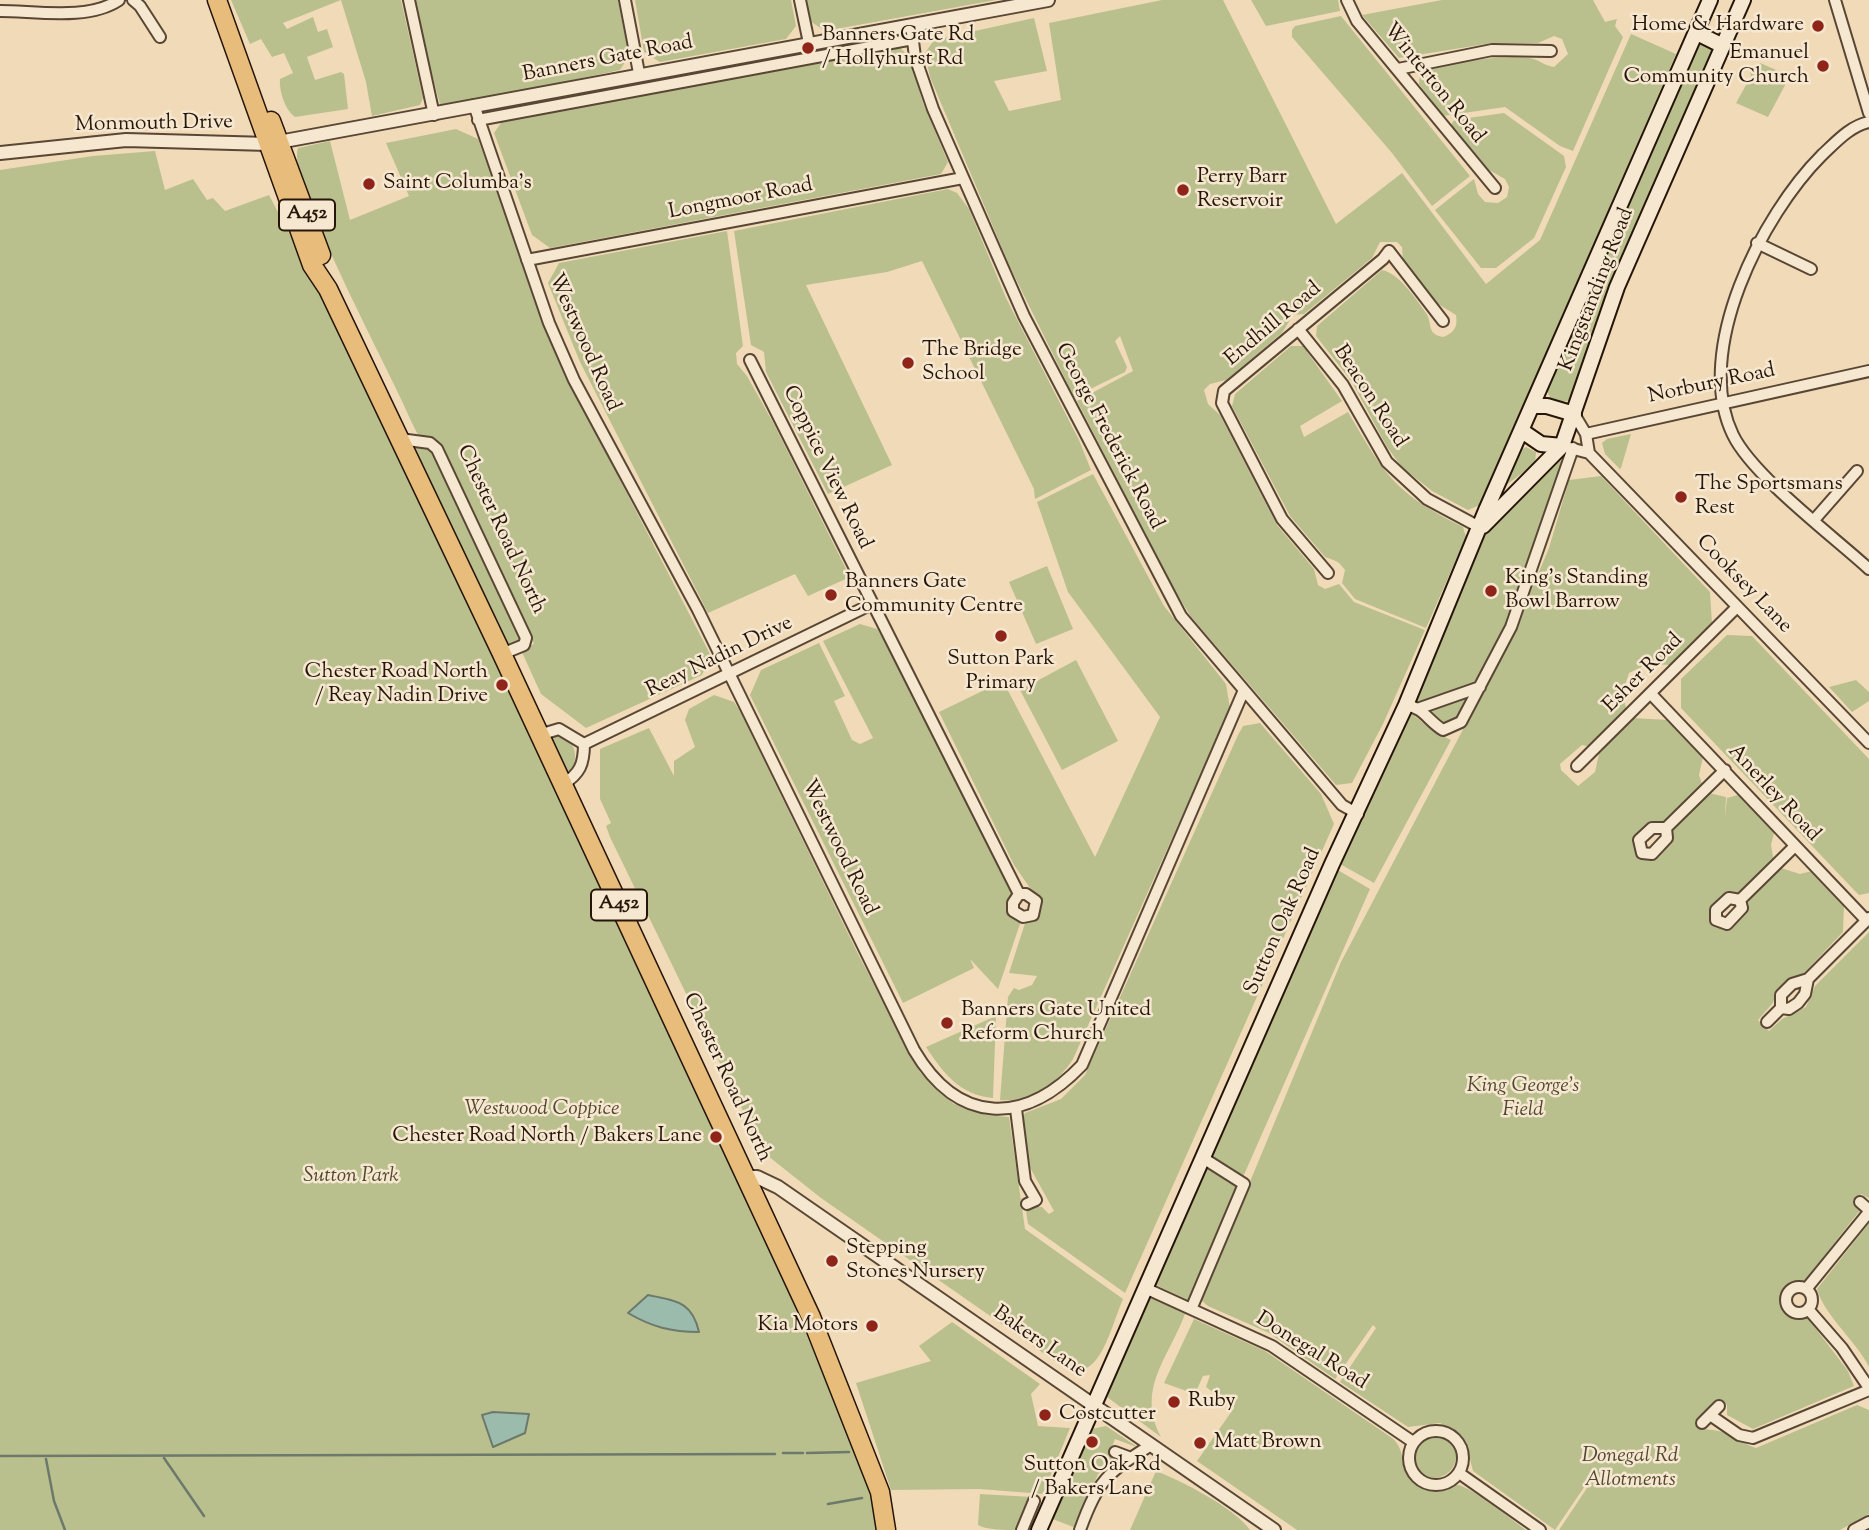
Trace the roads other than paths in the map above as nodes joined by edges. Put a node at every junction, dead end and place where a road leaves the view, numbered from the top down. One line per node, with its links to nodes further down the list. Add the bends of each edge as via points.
1 (119, 0): 12 (street, via 80,11)
2 (133, 0): 15 (street)
3 (409, 0): 23 (street)
4 (625, 0): 20 (street)
5 (800, 0): 16 (street)
6 (1048, 0): 13 (street, Banners Gate Road, via 955,17)
7 (1347, 0): 19 (street, Winterton Road, via 1357,20)
8 (1710, 0): 14 (main road, Kingstanding Road)
9 (1743, 0): 17 (main road, Kingstanding Road)
10 (1835, 0): 22 (street)
11 (218, 3): 26 (highway, Chester Road North / A452, via 242,41)
12 (0, 11)
13 (912, 32): 16 (street, Banners Gate Road); 24 (street, Banners Gate Road); 28 (street, George Frederick Road, via 915,57)
14 (1697, 33): 17 (main road); 38 (main road, Kingstanding Road)
15 (160, 37)
16 (809, 43): 20 (street, Banners Gate Road)
17 (1723, 46): 39 (main road, Kingstanding Road, via 1617,287)
18 (1551, 51): 19 (street, via 1492,50)
19 (1398, 69): 29 (street, Winterton Road)
20 (639, 73): 21 (street, Banners Gate Road)
21 (474, 105): 23 (street, Banners Gate Road); 24 (street, Westwood Road)
22 (1869, 113)
23 (434, 115): 26 (street, Banners Gate Road)
24 (478, 120): 31 (street, Westwood Road)
25 (1869, 122): 30 (street, via 1842,135 1808,169)
26 (274, 143): 27 (street, Monmouth Drive, via 126,140); 42 (highway, Chester Road North / A452, via 312,265)
27 (0, 153)
28 (963, 178): 31 (street, Longmoor Road); 55 (street, George Frederick Road, via 1024,316 1175,604)
29 (1495, 188)
30 (1757, 243): 32 (street); 37 (street, via 1725,341 1720,373)
31 (527, 260): 53 (street, Westwood Road, via 574,380)
32 (1811, 269)
33 (1443, 321): 34 (street, Endhill Road, via 1388,260)
34 (1298, 329): 47 (street, Beacon Road, via 1343,384 1387,462 1427,499); 49 (street, Endhill Road, via 1224,391 1222,403 1282,519)
35 (750, 360): 50 (street, Coppice View Road)
36 (1869, 371): 37 (street, Norbury Road)
37 (1723, 402): 41 (street, Norbury Road); 46 (street, via 1731,432 1742,450)
38 (1532, 406): 39 (main road); 40 (main road, Kingstanding Road)
39 (1574, 414): 41 (street); 43 (main road, Kingstanding Road)
40 (1522, 431): 43 (main road, via 1541,444); 47 (main road, Kingstanding Road)
41 (1586, 434): 44 (street)
42 (400, 439): 52 (highway, Chester Road North / A452); 52 (street, Chester Road North, via 429,443 437,449 527,642)
43 (1567, 447): 44 (street, Cooksey Lane); 47 (main road, Kingstanding Road); 54 (street, Kingstanding Road, via 1511,627)
44 (1589, 453): 51 (street, Cooksey Lane)
45 (1857, 471): 46 (street)
46 (1814, 520): 48 (street)
47 (1481, 528): 57 (main road, Kingstanding Road)
48 (1869, 569)
49 (1328, 573)
50 (872, 604): 53 (street, Reay Nadin Drive); 67 (street, Coppice View Road)
51 (1737, 607): 56 (street, Esher Road); 59 (street, Cooksey Lane)
52 (502, 654): 58 (highway, Chester Road North / A452)
53 (730, 675): 60 (street, Reay Nadin Drive); 73 (street, Westwood Road, via 927,1071 942,1088 964,1101)
54 (1480, 687): 57 (street); 57 (street, Kingstanding Road, via 1453,729 1443,730)
55 (1244, 690): 64 (street, George Frederick Road, via 1342,805); 73 (street, Westwood Road, via 1082,1065 1042,1100)
56 (1652, 695): 61 (street, Esher Road); 62 (street, Anerley Road)
57 (1413, 706): 64 (main road, Sutton Oak Road)
58 (539, 736): 60 (street, via 559,729); 63 (highway, Chester Road North / A452)
59 (1869, 743)
60 (584, 744): 63 (street, via 579,772)
61 (1577, 766)
62 (1725, 770): 65 (street); 66 (street, Anerley Road)
63 (562, 785): 75 (highway, Chester Road North / A452)
64 (1357, 814): 74 (main road, Sutton Oak Road)
65 (1666, 828)
66 (1795, 846): 68 (street); 69 (street, Anerley Road)
67 (1019, 894)
68 (1740, 900)
69 (1868, 919): 70 (street)
70 (1808, 979): 71 (street, via 1798,1003); 71 (street, via 1792,984 1781,995)
71 (1781, 1009): 72 (street)
72 (1767, 1022)
73 (1016, 1109): 77 (street, via 1025,1181)
74 (1203, 1158): 79 (main road, Sutton Oak Road); 81 (street, via 1244,1184)
75 (750, 1184): 84 (street, Bakers Lane, via 762,1179 780,1190); 93 (highway, Chester Road North / A452, via 811,1317 880,1492)
76 (1860, 1202): 78 (street)
77 (1035, 1204)
78 (1869, 1211): 80 (street)
79 (1145, 1288): 81 (street, Donegal Road); 84 (main road, Sutton Oak Road)
80 (1807, 1288): 82 (street, via 1812,1301); 82 (street, via 1791,1290 1786,1298 1788,1308)
81 (1192, 1307): 86 (street, Donegal Road, via 1272,1346)
82 (1808, 1310): 83 (street, via 1842,1348)
83 (1869, 1389): 85 (street, via 1753,1438 1706,1419)
84 (1093, 1404): 87 (street, Bakers Lane); 92 (main road, Sutton Oak Road)
85 (1719, 1406)
86 (1413, 1442): 90 (street, via 1430,1431 1455,1438 1463,1454); 90 (street, via 1408,1462 1419,1480 1437,1485)
87 (1151, 1445): 89 (street); 96 (street, Bakers Lane)
88 (1115, 1452): 89 (street)
89 (1131, 1458): 95 (street, via 1105,1476)
90 (1458, 1473): 97 (street)
91 (1869, 1522): 98 (street)
92 (1042, 1524): 94 (street, Sutton Oak Road, via 1032,1506)
93 (886, 1530)
94 (1021, 1530)
95 (1080, 1530)
96 (1274, 1530)
97 (1540, 1530)
98 (1854, 1530)

